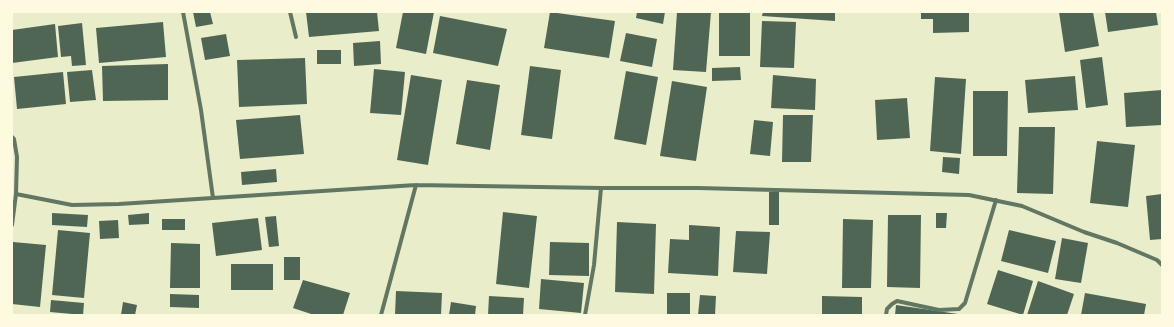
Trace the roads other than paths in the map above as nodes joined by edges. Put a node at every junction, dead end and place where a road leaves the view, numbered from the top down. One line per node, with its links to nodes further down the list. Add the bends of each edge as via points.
1 (183, 12): 8 (street, via 201,110)
2 (290, 12): 3 (street)
3 (296, 36)
4 (12, 137): 7 (street, via 17,156)
5 (416, 185): 6 (street); 8 (street); 12 (street)
6 (601, 188): 9 (street, via 945,194); 13 (street, via 594,266)
7 (16, 194): 8 (street, via 72,205); 10 (street)
8 (213, 198)
9 (996, 200): 11 (street, via 1022,206 1118,243 1157,260); 14 (street, via 965,304 952,310 939,310 897,301 887,309)
10 (12, 225)
11 (1162, 265)
12 (381, 315)
13 (585, 315)
14 (886, 315)

